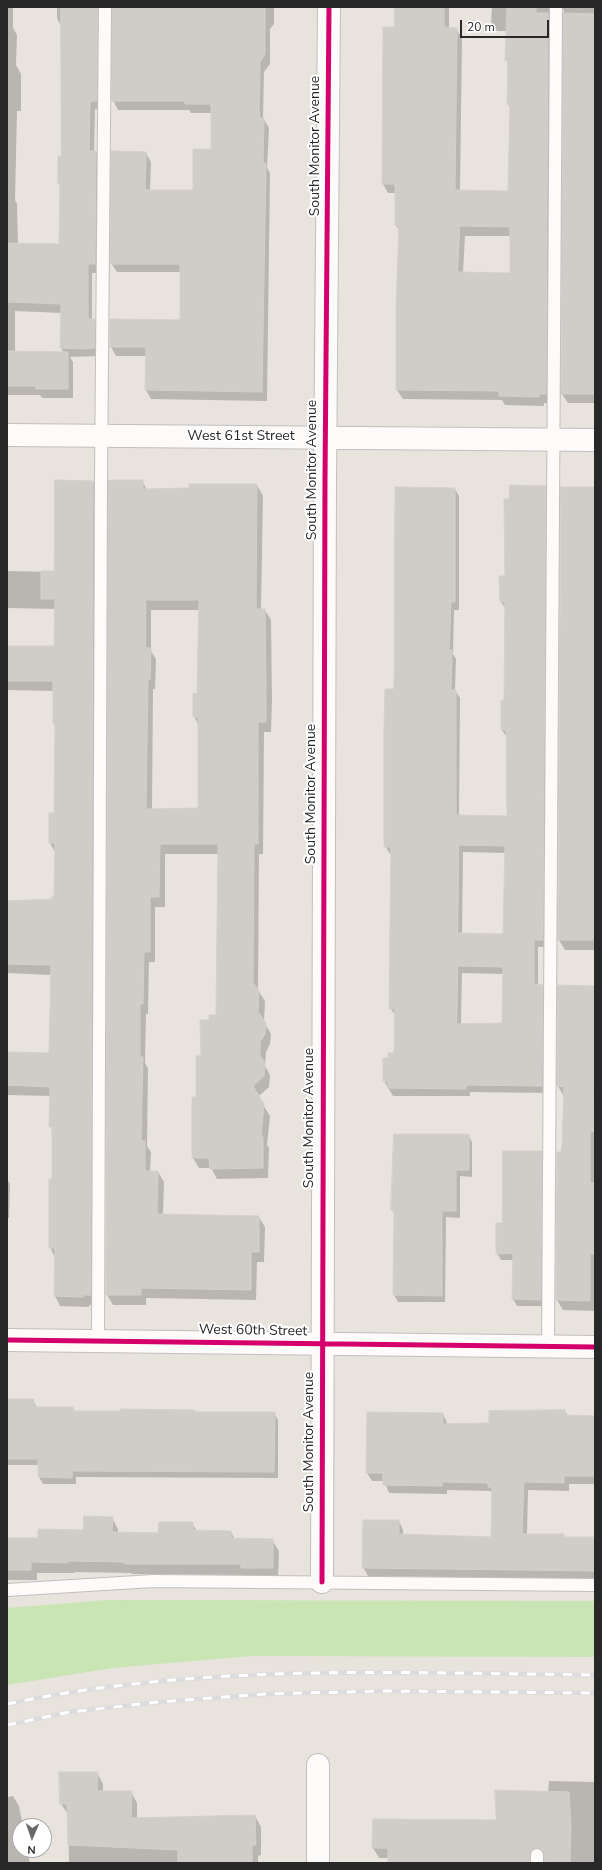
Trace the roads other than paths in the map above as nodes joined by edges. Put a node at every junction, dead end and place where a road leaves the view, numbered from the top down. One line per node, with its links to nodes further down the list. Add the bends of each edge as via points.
1 (105, 7): 5 (lane)
2 (329, 7): 6 (street, South Monitor Avenue)
3 (556, 7): 7 (lane)
4 (7, 435): 5 (street, West 61st Street)
5 (101, 436): 6 (street, West 61st Street); 10 (lane)
6 (325, 438): 7 (street, West 61st Street); 11 (street, South Monitor Avenue)
7 (552, 440): 8 (street, West 61st Street); 12 (lane)
8 (595, 440)
9 (7, 1340): 10 (street, West 60th Street)
10 (98, 1341): 11 (street, West 60th Street)
11 (321, 1344): 12 (street, West 60th Street); 14 (street, South Monitor Avenue)
12 (548, 1346): 13 (street, West 60th Street)
13 (595, 1346)
14 (322, 1582): 15 (lane); 16 (lane, via 153,1581)
15 (595, 1585)
16 (7, 1590)
17 (318, 1765): 18 (street)
18 (318, 1863)

